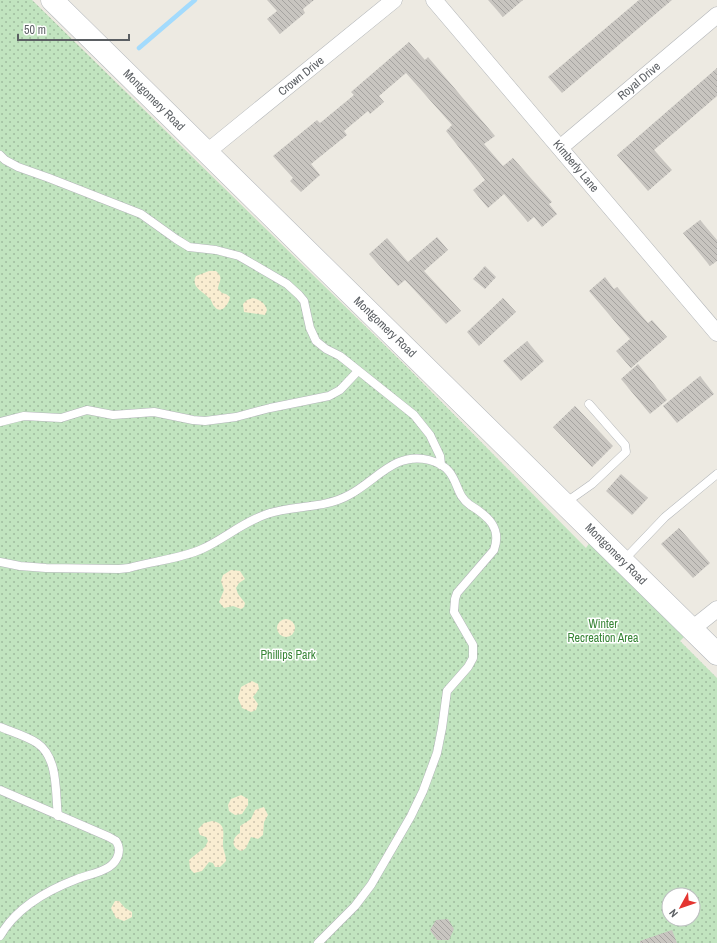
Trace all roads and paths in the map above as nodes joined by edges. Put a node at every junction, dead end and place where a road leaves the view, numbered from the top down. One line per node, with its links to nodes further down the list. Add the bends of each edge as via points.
1 (52, 0): 6 (street, Montgomery Road)
2 (394, 0): 6 (street, Crown Drive)
3 (434, 0): 5 (street, Kimberly Lane)
4 (717, 15): 5 (street, Royal Drive)
5 (561, 147): 8 (street, Kimberly Lane)
6 (207, 152): 14 (street, Montgomery Road)
7 (0, 154): 9 (lane, via 18,167 137,212 190,247 239,256 287,284 304,302 310,328 316,340)
8 (714, 323)
9 (358, 371): 11 (lane, via 340,390 329,396 216,420 193,420 154,412 113,415 88,410 61,418 24,416); 12 (lane, via 424,425 440,456)
10 (589, 404): 14 (lane, via 625,445 626,452 592,484)
11 (0, 422)
12 (441, 465): 16 (lane, via 422,459 402,460 342,499 267,514 200,550 129,568 46,568); 24 (lane, via 453,475 463,498 488,517 496,532 494,550 457,593 453,605 457,619 473,645 473,658 447,691 433,766 411,816 365,894)
13 (717, 474): 15 (lane, via 665,517)
14 (564, 503): 15 (street, Montgomery Road)
15 (623, 561): 18 (street, Montgomery Road)
16 (0, 562)
17 (717, 609): 18 (street)
18 (692, 629): 19 (street, Montgomery Road)
19 (717, 654)
20 (0, 727): 22 (lane, via 38,744 48,754 53,771)
21 (0, 790): 22 (lane)
22 (58, 816): 23 (lane, via 116,841 119,846 118,856 109,867 65,883 35,901 11,920)
23 (0, 936)
24 (318, 943)

